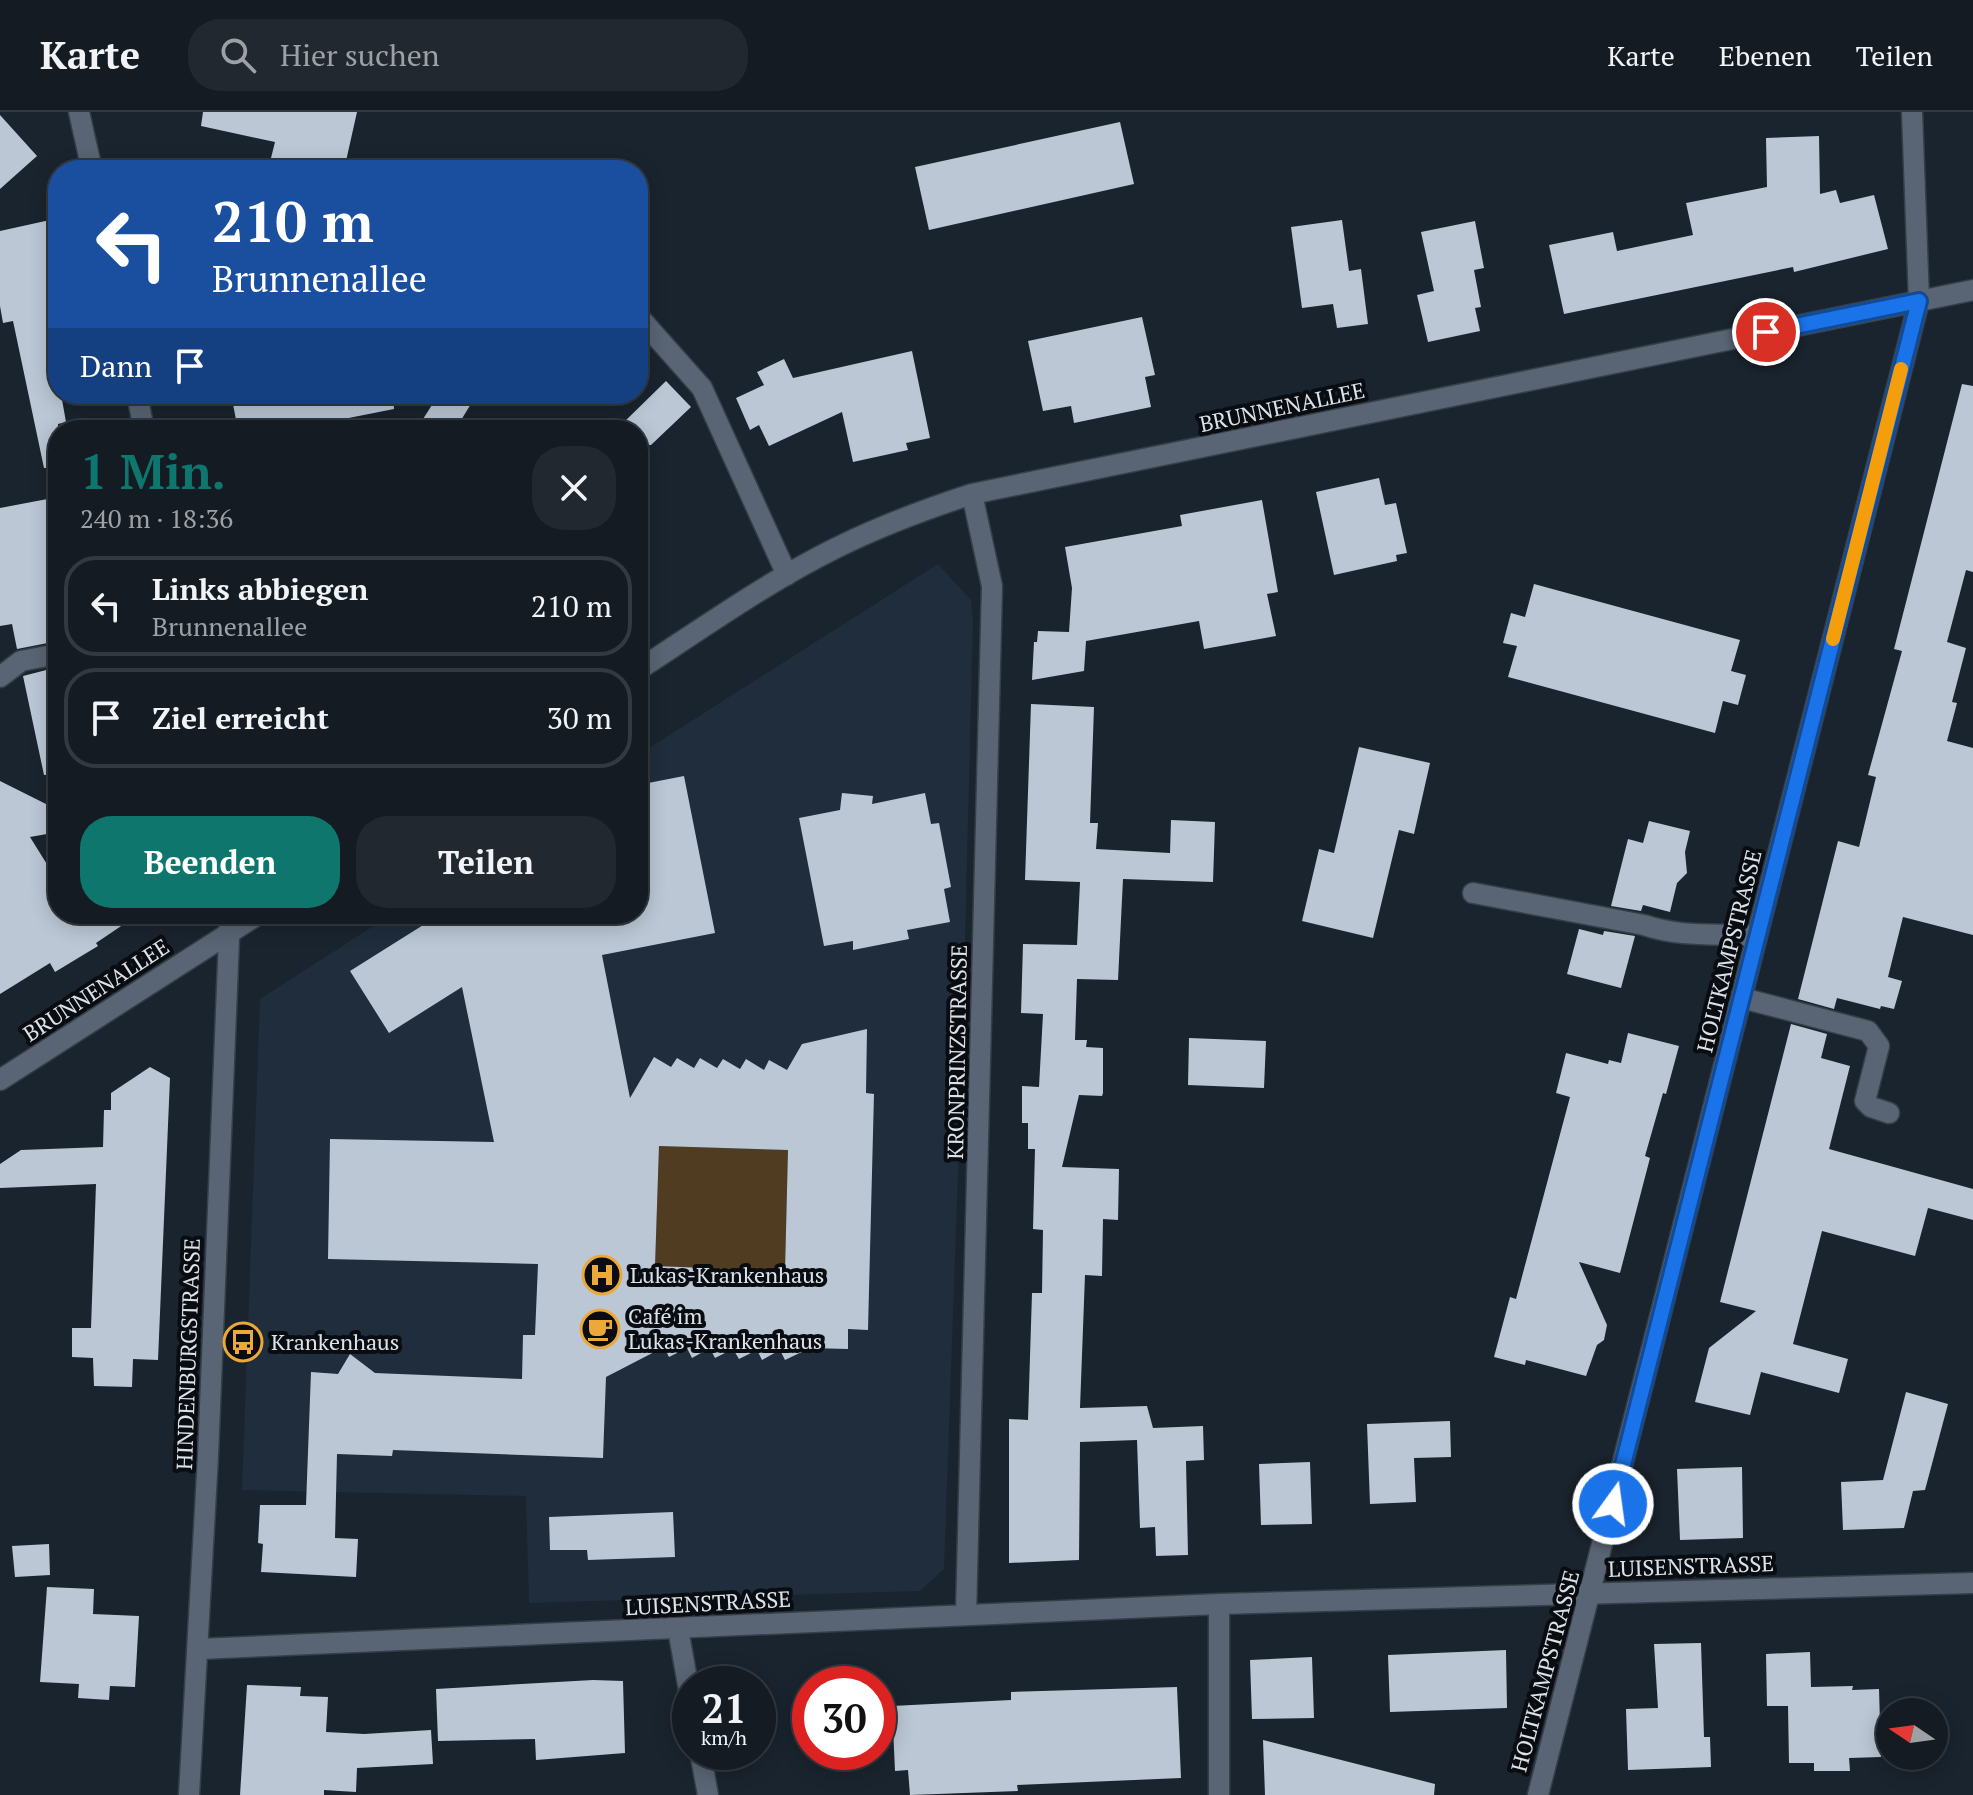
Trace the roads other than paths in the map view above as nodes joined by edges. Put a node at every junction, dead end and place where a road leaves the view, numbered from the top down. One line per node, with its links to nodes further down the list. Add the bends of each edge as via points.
1 (79, 112): 3 (street)
2 (1912, 112): 5 (street, HOLTKAMPSTRASSE)
3 (90, 160)
4 (1973, 290): 5 (street, BRUNNENALLEE)
5 (1919, 301): 7 (street, BRUNNENALLEE); 15 (street, HOLTKAMPSTRASSE)
6 (648, 327): 8 (street, via 702,388)
7 (972, 494): 8 (street, BRUNNENALLEE, via 919,511); 22 (street, KRONPRINZSTRASSE, via 992,586)
8 (787, 575): 10 (street, BRUNNENALLEE)
9 (48, 656): 11 (street, via 21,661)
10 (648, 664)
11 (0, 677)
12 (1473, 893): 15 (street, via 1664,932)
13 (229, 924): 17 (street, BRUNNENALLEE)
14 (230, 924): 24 (street, HINDENBURGSTRASSE)
15 (1757, 936): 16 (street, HOLTKAMPSTRASSE)
16 (1742, 998): 18 (street, via 1868,1031 1879,1046 1865,1101); 20 (street, HOLTKAMPSTRASSE)
17 (0, 1080)
18 (1889, 1113)
19 (1973, 1583): 20 (street, LUISENSTRASSE)
20 (1590, 1593): 21 (street, LUISENSTRASSE); 30 (street, HOLTKAMPSTRASSE)
21 (1219, 1604): 22 (street, LUISENSTRASSE); 29 (street)
22 (966, 1614): 23 (street, LUISENSTRASSE)
23 (678, 1629): 24 (street, LUISENSTRASSE); 25 (street)
24 (199, 1649): 27 (street, HINDENBURGSTRASSE)
25 (685, 1666)
26 (703, 1770): 28 (street)
27 (189, 1795)
28 (708, 1795)
29 (1219, 1795)
30 (1538, 1795)

